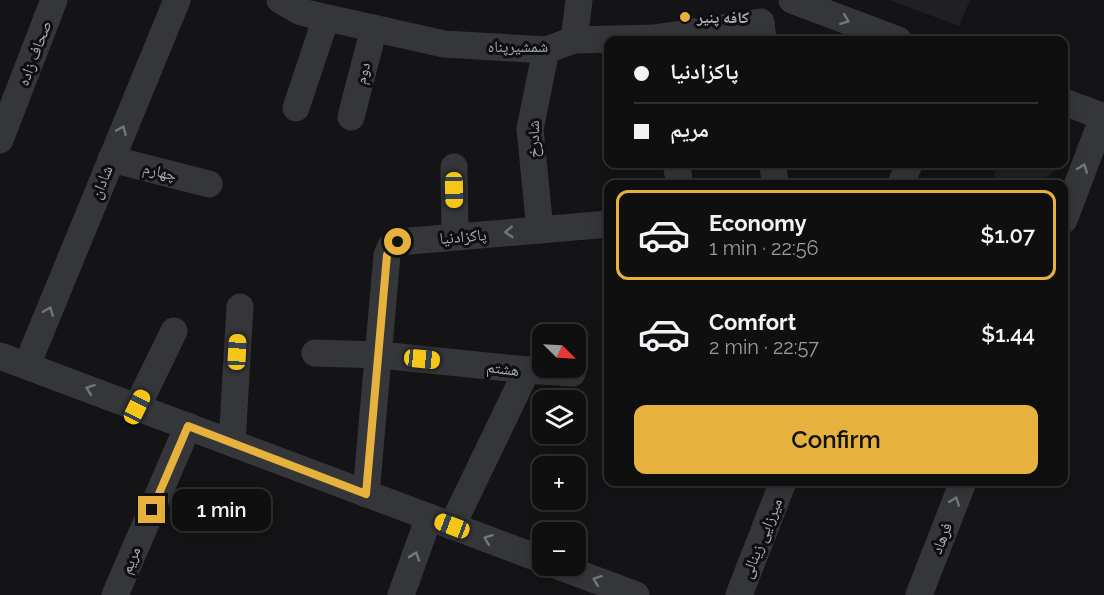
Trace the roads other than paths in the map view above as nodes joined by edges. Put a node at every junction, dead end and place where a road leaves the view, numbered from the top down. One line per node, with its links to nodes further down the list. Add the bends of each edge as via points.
1 (54, 0): 18 (street, صحاف زاده)
2 (177, 0): 19 (street, شادان, one-way to 2)
3 (280, 0): 6 (street, شمشیرپناه, via 301,12)
4 (579, 0): 11 (street)
5 (792, 0): 10 (street, one-way to 10)
6 (326, 18): 7 (street, شمشیرپناه); 15 (street)
7 (374, 28): 13 (street, شمشیرپناه, via 444,44); 16 (street, دوم)
8 (762, 32): 9 (street, شمشیرپناه)
9 (700, 36)
10 (887, 36)
11 (574, 40): 12 (street, شمشیرپناه); 13 (street, شمشیرپناه)
12 (604, 40)
13 (546, 50): 24 (street, شادرخ, via 530,129)
14 (1068, 104): 17 (street)
15 (296, 108)
16 (351, 117)
17 (1104, 117): 22 (street, one-way to 17)
18 (0, 140)
19 (111, 159): 21 (street, چهارم); 31 (street, شادان, one-way to 19)
20 (454, 167): 25 (street)
21 (209, 184)
22 (1068, 210)
23 (604, 224): 24 (street, پاکزادنیا)
24 (540, 230): 25 (street, پاکزادنیا, one-way to 25)
25 (454, 236): 29 (street, پاکزادنیا, via 391,246 387,255)
26 (240, 307): 36 (street)
27 (174, 331): 34 (street)
28 (315, 352): 29 (street, هشتم)
29 (380, 355): 32 (street, هشتم); 39 (street, پاکزادنیا)
30 (0, 356): 31 (street)
31 (27, 365): 34 (street, one-way to 31)
32 (527, 370): 33 (street); 40 (street, هشتم)
33 (532, 370)
34 (137, 407): 35 (street)
35 (188, 426): 36 (street); 43 (street, مریم)
36 (232, 443): 39 (street)
37 (781, 486): 46 (street, میرزایی زینالی)
38 (961, 486): 47 (street, فرهاد, one-way to 38)
39 (366, 494): 40 (street)
40 (441, 521): 41 (street, one-way to 40); 44 (street, هشتم, one-way to 40)
41 (532, 556)
42 (585, 576): 45 (street, one-way to 42)
43 (115, 595)
44 (402, 595)
45 (636, 595)
46 (739, 595)
47 (919, 595)

